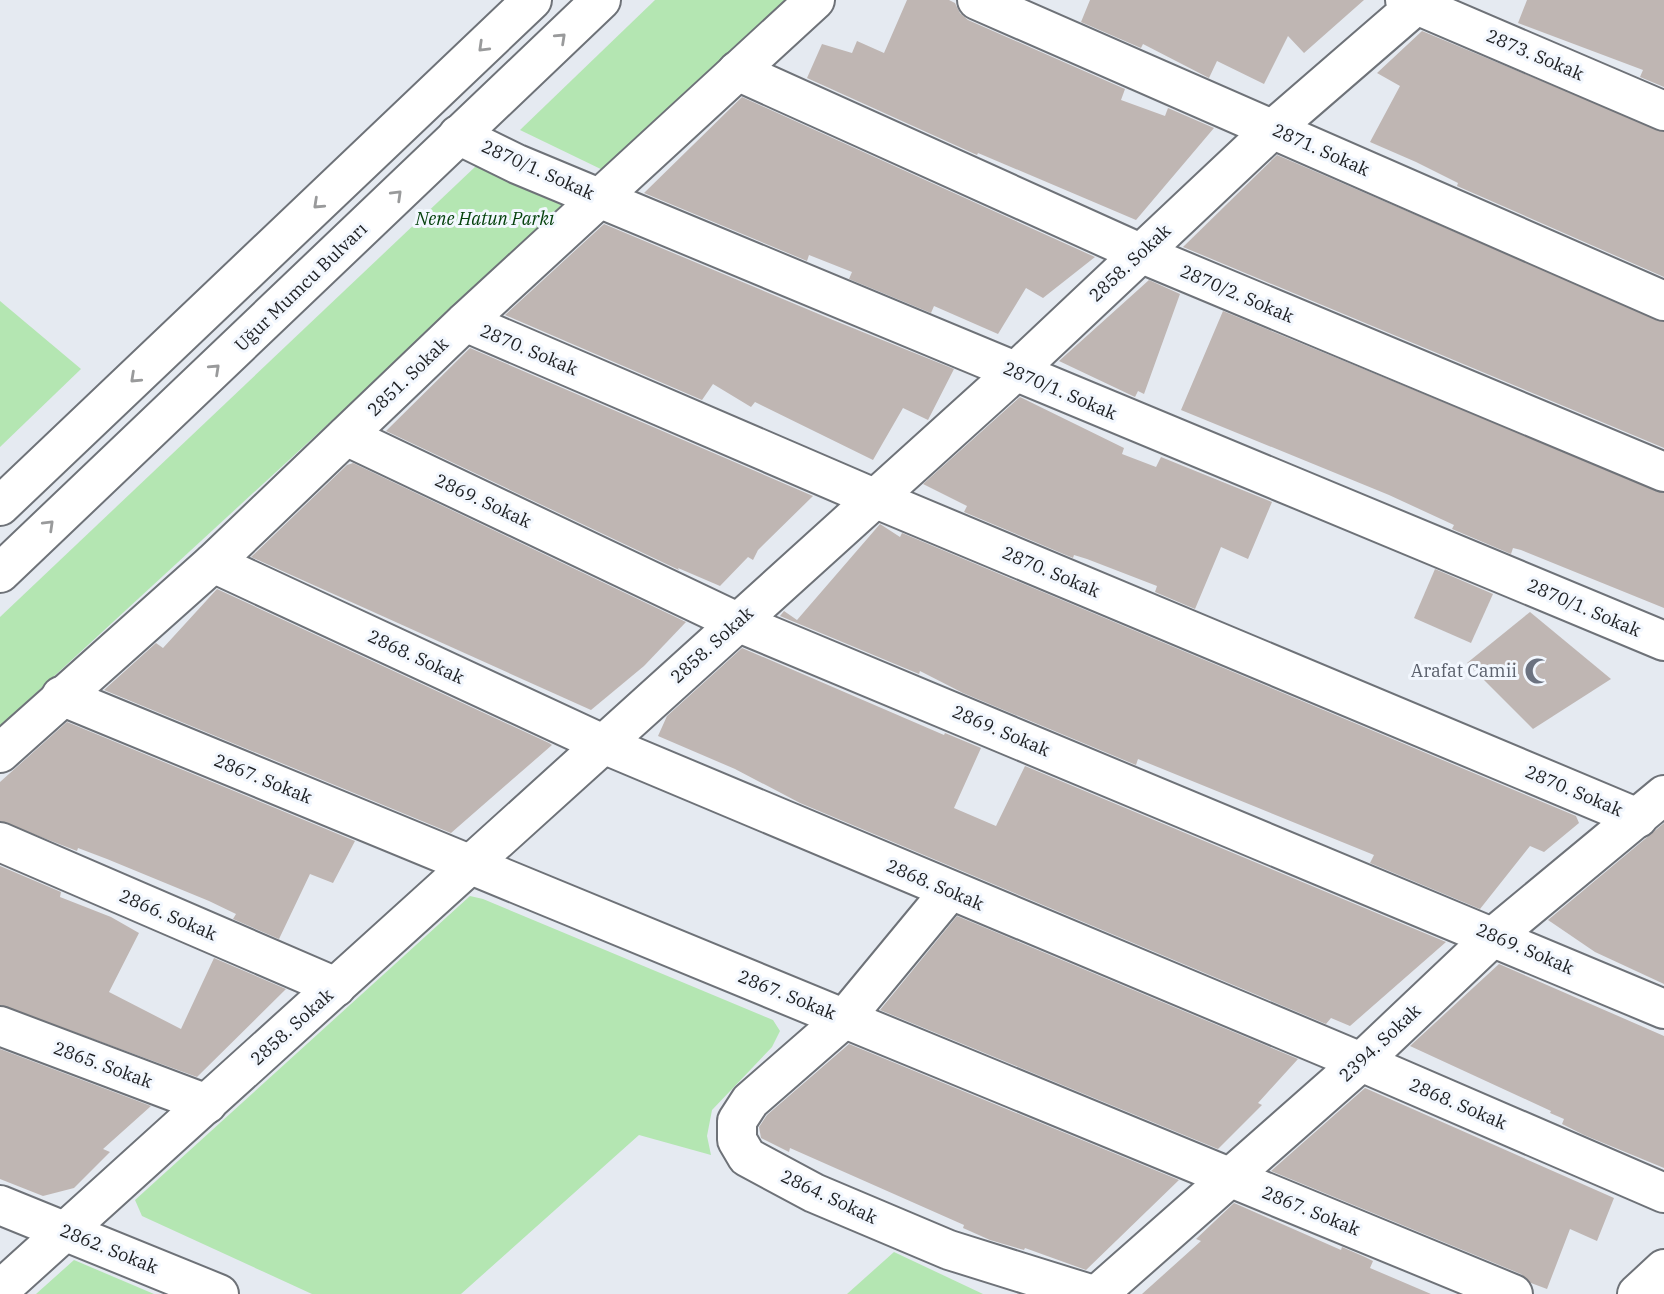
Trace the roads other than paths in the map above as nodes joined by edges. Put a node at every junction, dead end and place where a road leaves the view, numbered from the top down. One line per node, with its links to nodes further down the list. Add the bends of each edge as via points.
1 (532, 0): 18 (street, one-way to 18)
2 (601, 0): 9 (street, Uğur Mumcu Bulvarı, one-way to 2)
3 (815, 0): 6 (street, 2851. Sokak)
4 (977, 0): 8 (street, 2871. Sokak)
5 (1415, 2): 7 (street, 2873. Sokak); 8 (street, 2858. Sokak)
6 (737, 71): 10 (street, 2851. Sokak); 11 (street, 2870/2. Sokak)
7 (1664, 111)
8 (1273, 129): 11 (street, 2858. Sokak); 12 (street, 2871. Sokak)
9 (458, 135): 10 (street, 2870/1. Sokak); 20 (street, Uğur Mumcu Bulvarı, one-way to 9)
10 (600, 198): 13 (street, 2851. Sokak); 14 (street, 2870/1. Sokak)
11 (1140, 253): 14 (street, 2858. Sokak); 16 (street, 2870/2. Sokak)
12 (1664, 301)
13 (466, 323): 15 (street, 2851. Sokak); 17 (street, 2870. Sokak)
14 (1016, 372): 17 (street, 2858. Sokak); 22 (street, 2870/1. Sokak)
15 (346, 436): 19 (street, 2851. Sokak); 21 (street, 2869. Sokak)
16 (1664, 472)
17 (874, 498): 21 (street, 2858. Sokak); 26 (street, 2870. Sokak)
18 (0, 506)
19 (213, 563): 23 (street, 2851. Sokak); 24 (street, 2868. Sokak)
20 (0, 573)
21 (737, 622): 24 (street, 2858. Sokak); 30 (street, 2869. Sokak)
22 (1664, 642)
23 (61, 696): 25 (street, 2851. Sokak); 28 (street, 2867. Sokak)
24 (603, 744): 28 (street, 2858. Sokak); 29 (street, 2868. Sokak)
25 (0, 753)
26 (1651, 807): 30 (street, 2394. Sokak)
27 (0, 842): 31 (street, 2866. Sokak)
28 (470, 865): 31 (street, 2858. Sokak); 33 (street, 2867. Sokak)
29 (949, 891): 33 (street, 2864. Sokak); 35 (street, 2868. Sokak)
30 (1494, 936): 32 (street, 2869. Sokak); 35 (street, 2394. Sokak)
31 (336, 987): 36 (street, 2858. Sokak)
32 (1664, 1009)
33 (844, 1018): 37 (street, 2867. Sokak); 44 (street, 2864. Sokak, via 750,1101 737,1121 737,1140 747,1157 814,1193 949,1250)
34 (0, 1027): 36 (street, 2865. Sokak)
35 (1361, 1062): 37 (street, 2394. Sokak); 38 (street, 2868. Sokak)
36 (206, 1104): 40 (street, 2858. Sokak)
37 (1231, 1178): 45 (street, 2394. Sokak); 46 (street, 2867. Sokak)
38 (1664, 1193)
39 (0, 1205): 40 (street, 2862. Sokak)
40 (65, 1231): 42 (street, 2858. Sokak); 43 (street, 2862. Sokak)
41 (1664, 1269): 47 (street)
42 (0, 1290)
43 (219, 1294)
44 (1090, 1294)
45 (1098, 1294)
46 (1513, 1294)
47 (1637, 1294)

